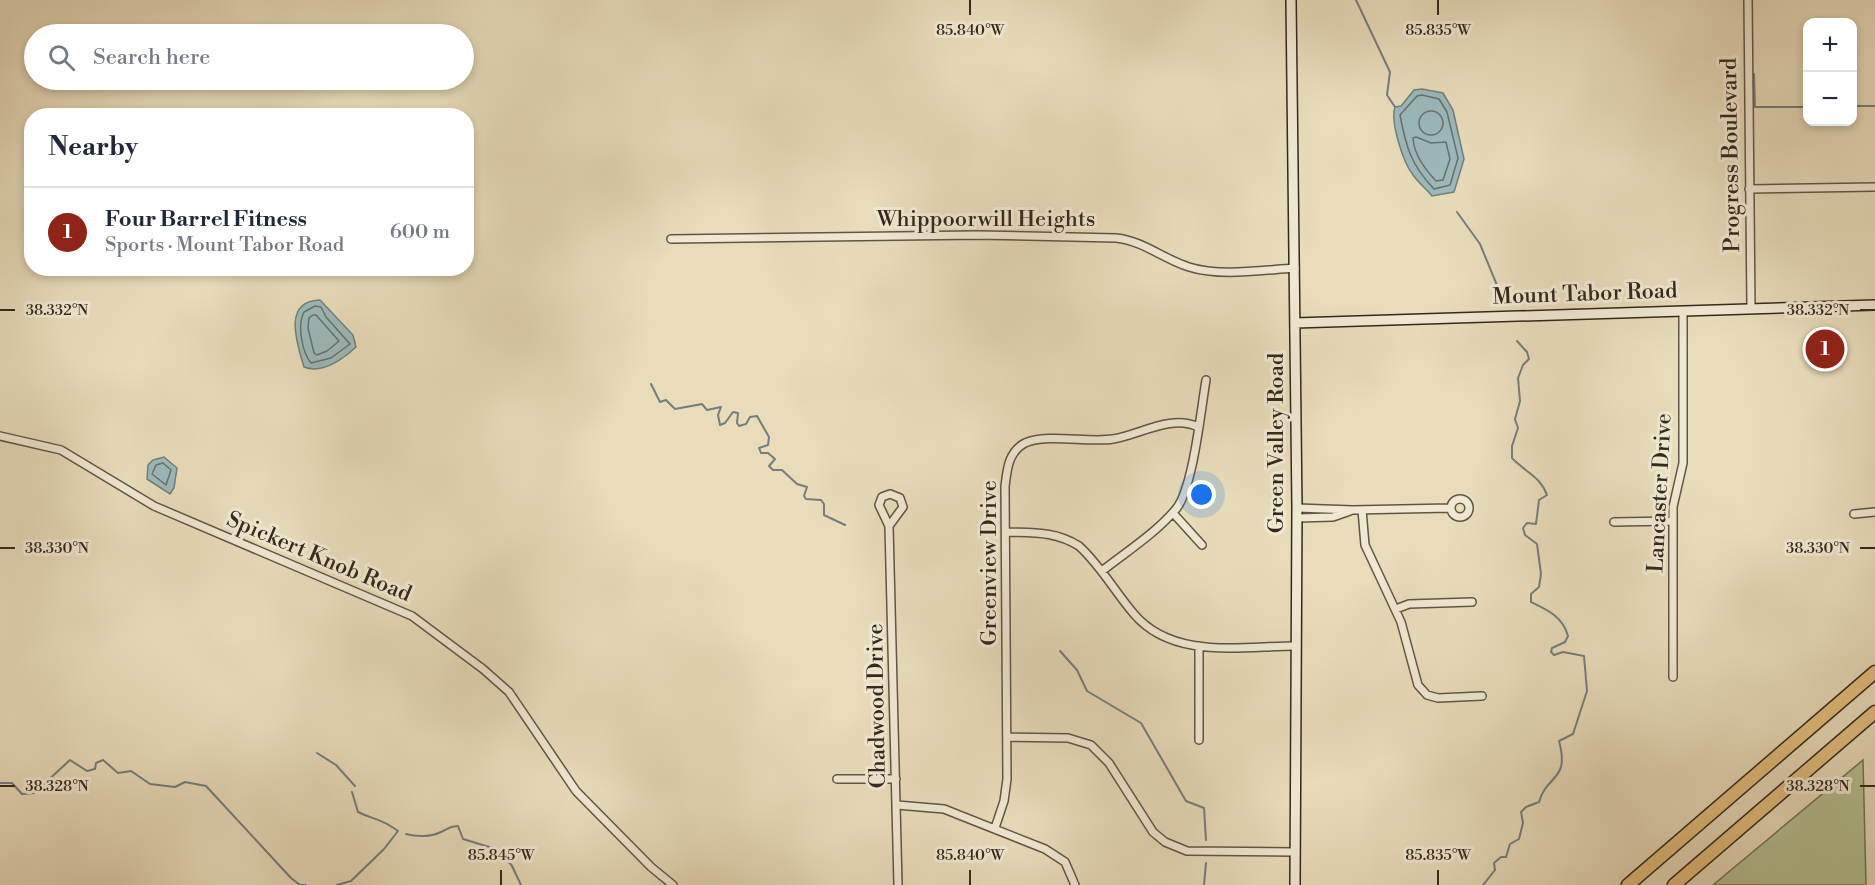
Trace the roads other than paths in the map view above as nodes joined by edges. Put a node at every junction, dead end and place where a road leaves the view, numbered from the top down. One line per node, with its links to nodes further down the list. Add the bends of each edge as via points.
1 (1291, 0): 6 (street, Green Valley Road)
2 (1748, 0): 4 (street, Progress Boulevard)
3 (1875, 187): 4 (street)
4 (1749, 189): 8 (street, Progress Boulevard)
5 (670, 239): 6 (street, Whippoorwill Heights, via 978,235 1116,238 1139,242 1199,270)
6 (1295, 268): 10 (street, Green Valley Road)
7 (1875, 305): 8 (street, Mount Tabor Road)
8 (1751, 309): 9 (street, Mount Tabor Road)
9 (1683, 311): 10 (street, Mount Tabor Road); 20 (street, Lancaster Drive, via 1683,463)
10 (1295, 323): 18 (street, Green Valley Road)
11 (1206, 380): 12 (street)
12 (1198, 427): 17 (street, via 1187,484); 23 (street, Greenview Drive, via 1171,424 1104,440 1039,440 1024,444 1013,454 1006,469)
13 (0, 436): 41 (street, Spickert Knob Road, via 61,450 154,506 380,600 417,620 509,692 576,791)
14 (1450, 508): 15 (street)
15 (1362, 510): 18 (street, via 1333,517); 27 (street, via 1367,552)
16 (1875, 512): 19 (street)
17 (1173, 513): 24 (street); 25 (street)
18 (1297, 513): 29 (street, Green Valley Road)
19 (1854, 514)
20 (1674, 521): 21 (street); 31 (street, Lancaster Drive)
21 (1614, 522)
22 (890, 526): 22 (street, Chadwood Drive, via 903,507 900,498 890,494 882,497 879,505); 37 (street, Chadwood Drive)
23 (1006, 532): 25 (street, via 1046,532 1066,538); 34 (street, Greenview Drive)
24 (1202, 545)
25 (1102, 572): 28 (street, via 1148,628 1175,642)
26 (1472, 602): 27 (street, via 1409,604)
27 (1396, 609): 32 (street, via 1422,690 1438,698)
28 (1199, 646): 29 (street); 35 (street)
29 (1295, 646): 40 (street, Green Valley Road)
30 (1875, 672): 45 (highway)
31 (1673, 677)
32 (1482, 696)
33 (1875, 712): 46 (highway)
34 (1007, 737): 39 (street, Greenview Drive, via 1006,795); 40 (street, via 1068,738 1098,749 1153,832 1172,846 1187,851)
35 (1199, 740)
36 (837, 779): 37 (street)
37 (896, 779): 38 (street, Chadwood Drive)
38 (897, 805): 39 (street, via 944,809); 42 (street, Chadwood Drive)
39 (995, 828): 43 (street, via 1060,857 1070,868)
40 (1294, 852): 44 (street, Green Valley Road)
41 (673, 885)
42 (898, 885)
43 (1075, 885)
44 (1294, 885)
45 (1628, 885)
46 (1674, 885)

